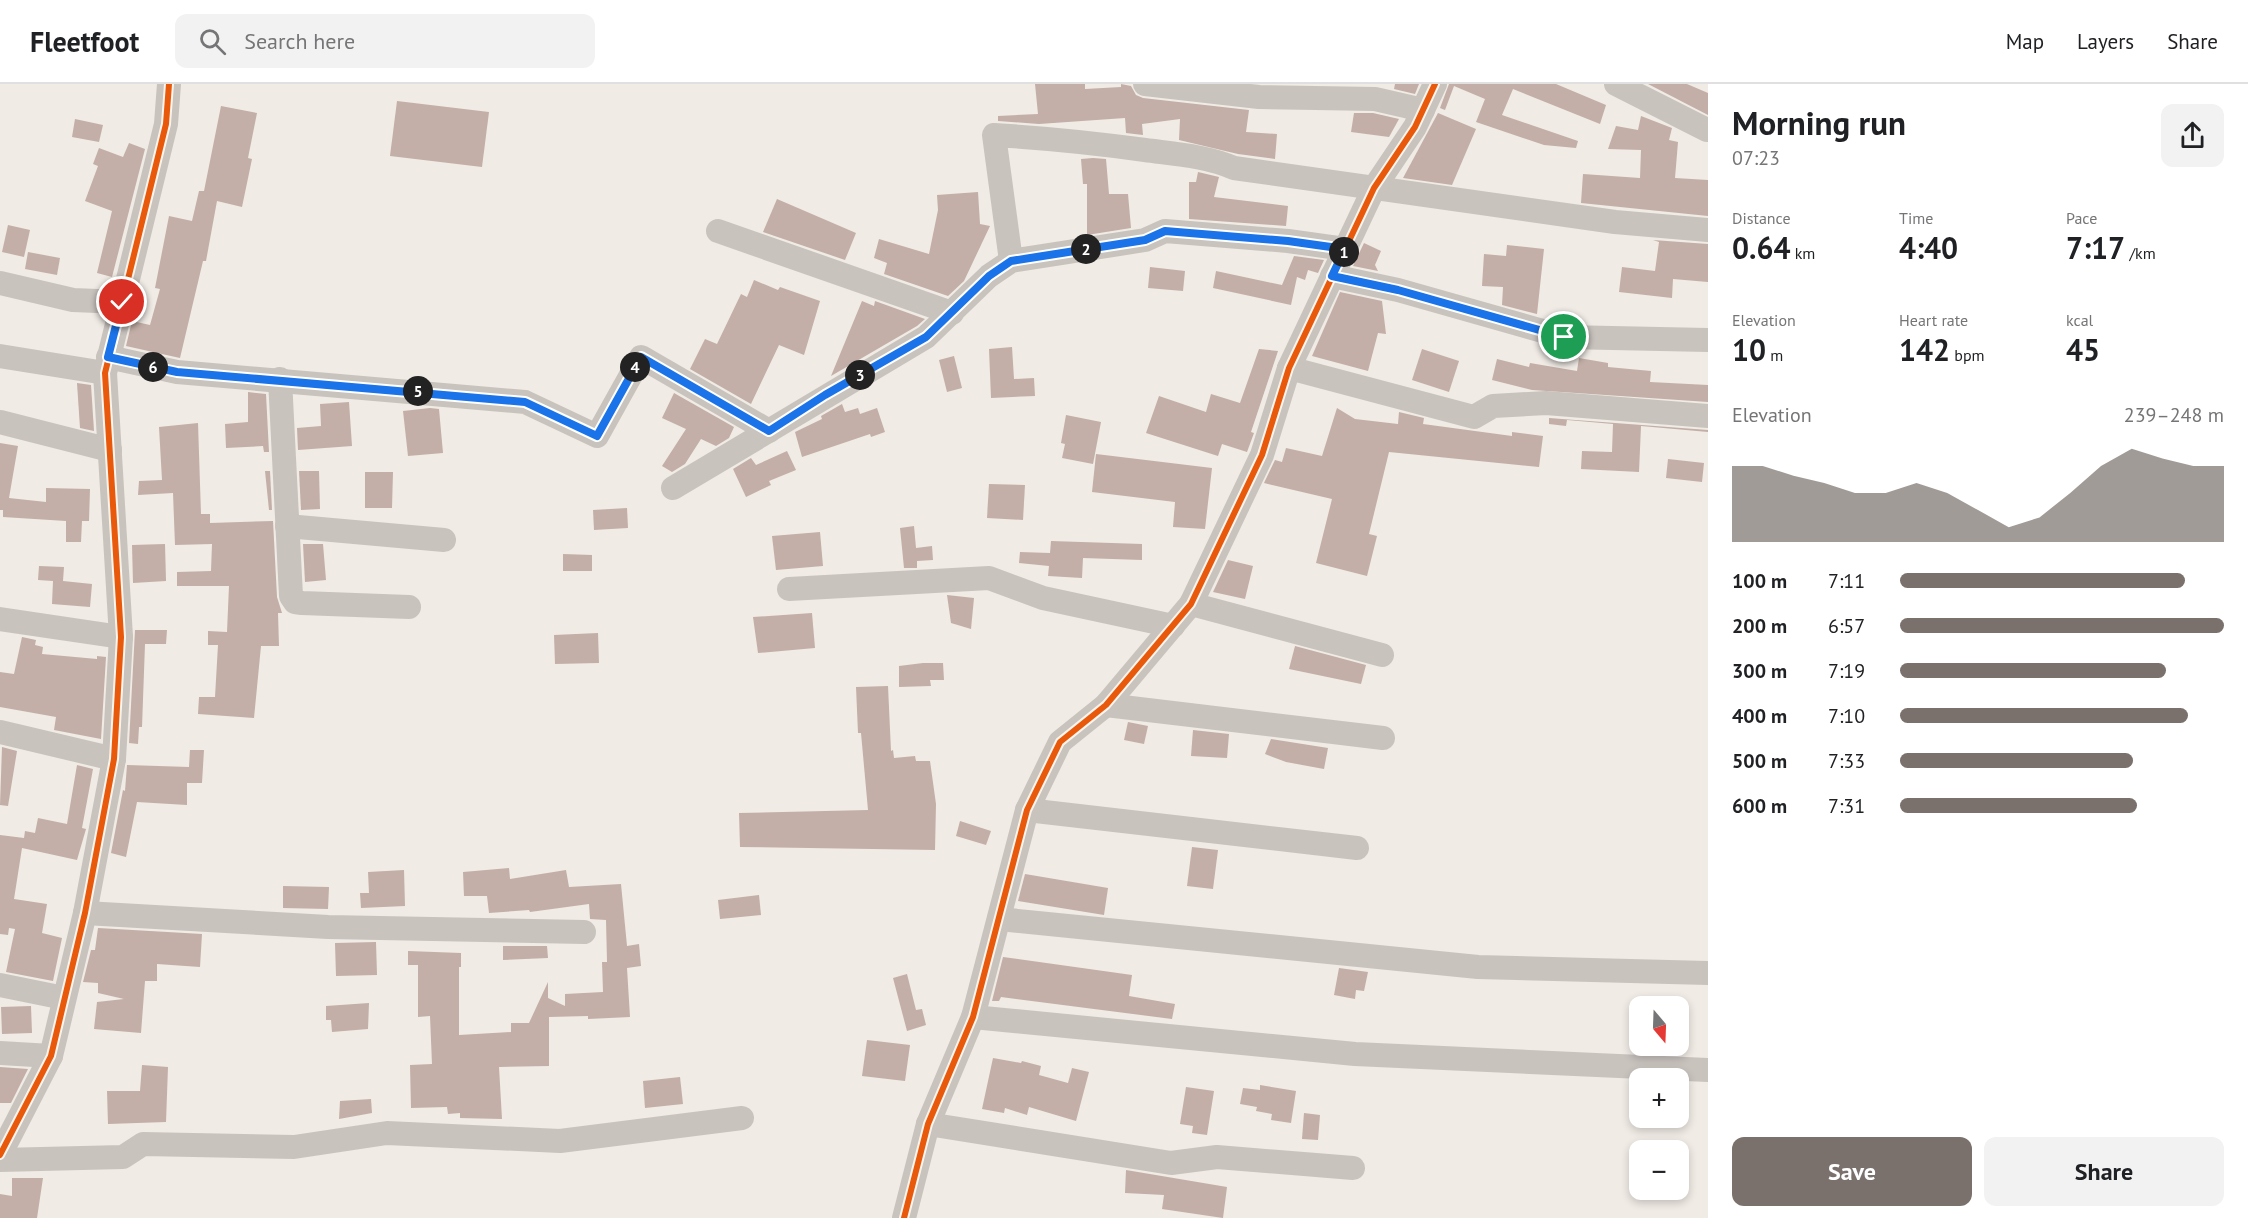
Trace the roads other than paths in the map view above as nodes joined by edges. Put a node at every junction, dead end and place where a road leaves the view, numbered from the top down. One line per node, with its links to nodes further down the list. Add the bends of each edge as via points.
1 (170, 84): 14 (street, via 166,124)
2 (1145, 84): 5 (street, via 1259,97 1375,99)
3 (1435, 84): 5 (street)
4 (1616, 84): 6 (street)
5 (1423, 110): 7 (street)
6 (1707, 130)
7 (1374, 188): 8 (street, via 1615,222); 10 (street); 11 (street, via 1234,168 1221,162 1166,153 994,135)
8 (1708, 230)
9 (718, 231): 15 (street)
10 (1345, 249): 11 (street, via 1165,231 1145,240); 12 (street)
11 (1011, 261): 15 (street, via 989,276)
12 (1332, 276): 16 (street, via 1398,290 1564,337); 19 (street)
13 (0, 283): 14 (street, via 73,300)
14 (122, 302): 18 (street)
15 (952, 313): 23 (street, via 926,337)
16 (1708, 340)
17 (0, 356): 18 (street)
18 (107, 365): 20 (street); 24 (street)
19 (1289, 368): 21 (street, via 1474,417 1493,406 1546,403); 29 (street, via 1262,455)
20 (280, 379): 23 (street, via 525,402 597,436 641,357); 26 (street)
21 (1708, 416)
22 (0, 422): 24 (street)
23 (769, 431): 25 (street)
24 (110, 450): 33 (street)
25 (672, 488)
26 (287, 526): 27 (street); 30 (street, via 291,597 295,602)
27 (444, 540)
28 (789, 589): 32 (street, via 989,578 1042,598)
29 (1191, 604): 32 (street); 34 (street)
30 (409, 607)
31 (0, 619): 33 (street)
32 (1173, 626): 35 (street)
33 (121, 637): 38 (street)
34 (1382, 655)
35 (1106, 705): 37 (street); 39 (street, via 1060,742)
36 (0, 732): 38 (street)
37 (1383, 738)
38 (114, 759): 41 (street)
39 (1027, 810): 40 (street); 42 (street)
40 (1357, 848)
41 (85, 913): 43 (street, via 328,927); 46 (street)
42 (999, 919): 44 (street, via 1478,967); 47 (street)
43 (584, 932)
44 (1708, 973)
45 (0, 985): 46 (street)
46 (64, 999): 49 (street)
47 (973, 1017): 50 (street, via 1355,1054); 52 (street)
48 (0, 1053): 49 (street)
49 (51, 1056): 53 (street)
50 (1708, 1070)
51 (742, 1118): 54 (street, via 560,1141 387,1133 294,1147 142,1144 123,1157)
52 (928, 1124): 55 (street, via 1171,1163 1217,1157); 56 (street)
53 (0, 1155)
54 (0, 1160)
55 (1353, 1168)
56 (904, 1218)

